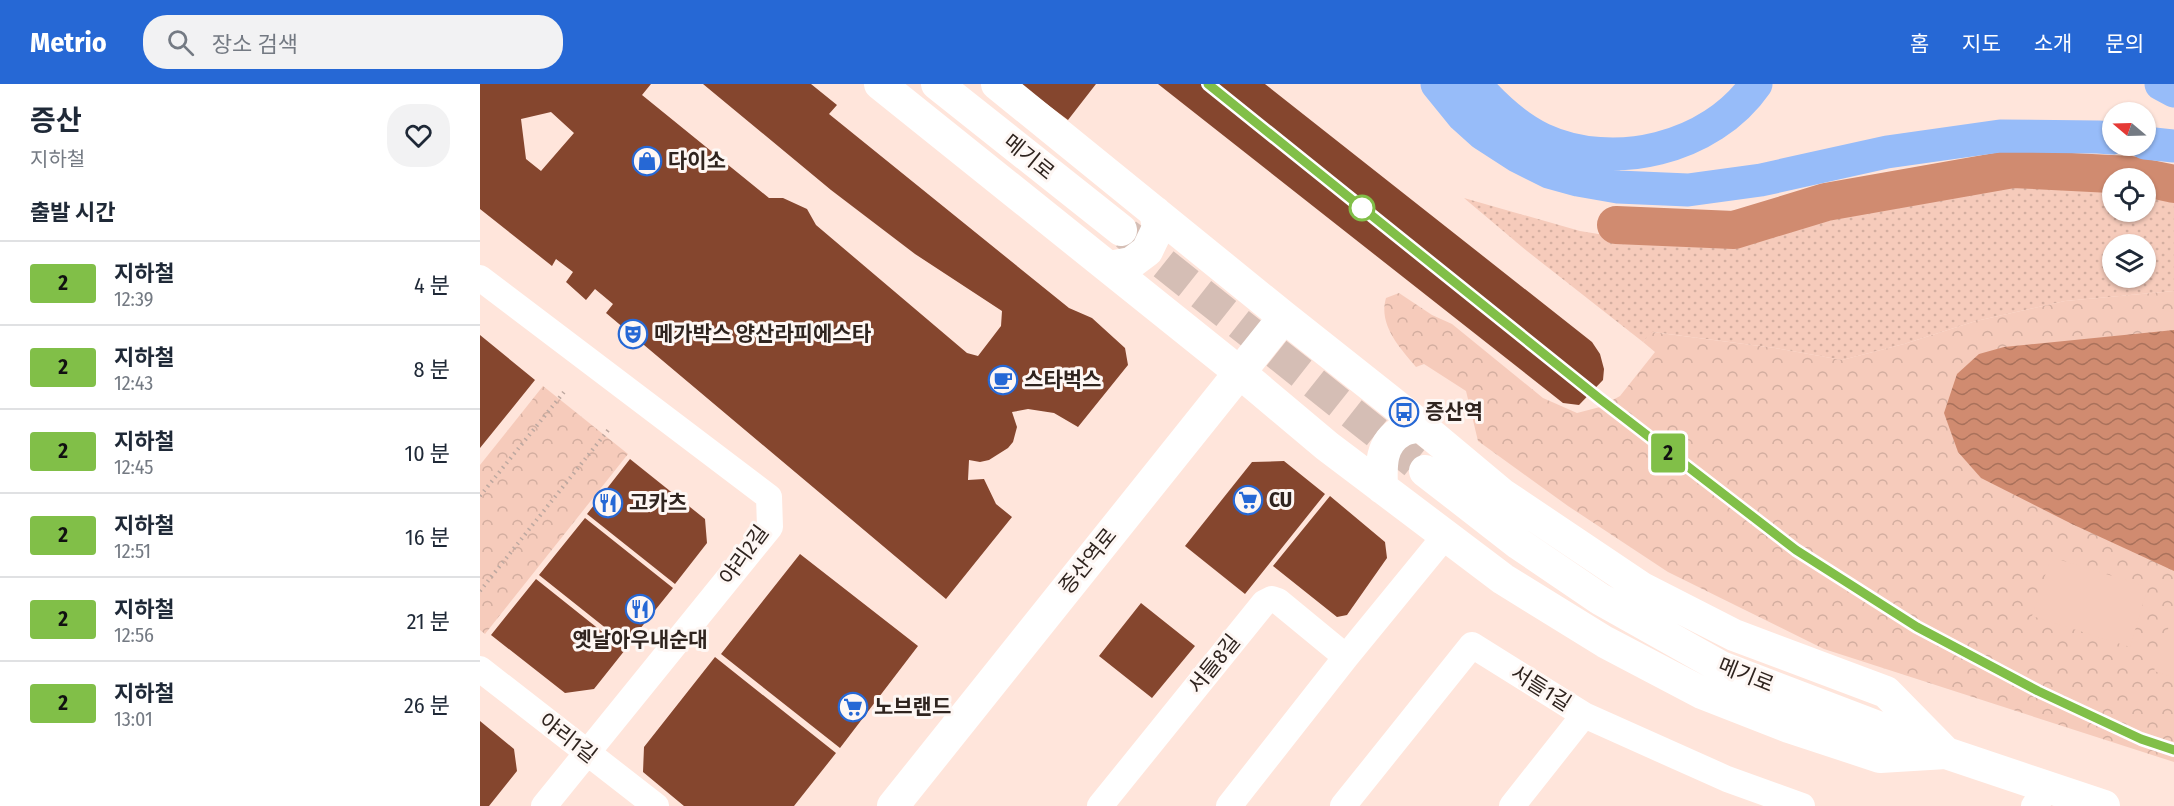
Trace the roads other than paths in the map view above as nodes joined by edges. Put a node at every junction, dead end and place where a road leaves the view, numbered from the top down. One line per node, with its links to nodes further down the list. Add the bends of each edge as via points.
1 (880, 84): 14 (street)
2 (937, 84): 13 (street, 메기로)
3 (997, 84): 12 (street)
4 (1437, 84): 9 (highway, via 1463,116 1517,156 1549,172 1618,188 1688,190 1761,180 1887,152 2000,136)
5 (1474, 84): 6 (highway, via 1494,107 1542,139 1596,153 1636,152 1701,134 1747,98)
6 (1756, 84)
7 (2161, 84): 8 (highway)
8 (2174, 91)
9 (2102, 137)
10 (2156, 144): 11 (highway)
11 (2174, 146)
12 (1155, 212): 14 (street, via 1158,228 1147,251 1131,263); 16 (street)
13 (1120, 230)
14 (1108, 267): 17 (street)
15 (480, 278): 25 (street, 야리2길, via 769,497 770,527)
16 (1284, 317): 17 (street, 증산역로); 18 (street)
17 (1239, 372): 20 (street); 30 (street, 증산역로)
18 (1421, 426): 20 (street, via 1402,430 1385,447); 26 (street, via 1502,494 1642,588 1734,635 1886,692)
19 (1425, 471): 26 (street, 메기로, via 1519,544 1600,599 1721,667)
20 (1382, 488): 21 (street)
21 (1445, 536): 22 (street); 26 (street, via 1503,579 1585,630 1702,693 1880,757)
22 (1346, 657): 31 (street, 서들8길, via 1278,601 1264,603); 32 (street)
23 (480, 669): 25 (street, 야리1길)
24 (1584, 715): 33 (street, 서들1길, via 1472,645); 34 (street); 35 (street, 서들1길, via 1727,779)
25 (588, 753): 28 (street, 야리2길); 29 (street, 야리1길)
26 (1946, 753): 27 (street, 메기로)
27 (2041, 797): 36 (street, 메기로)
28 (544, 806)
29 (656, 806)
30 (893, 806)
31 (1100, 806)
32 (1229, 806)
33 (1343, 806)
34 (1512, 806)
35 (1802, 806)
36 (2104, 806)

